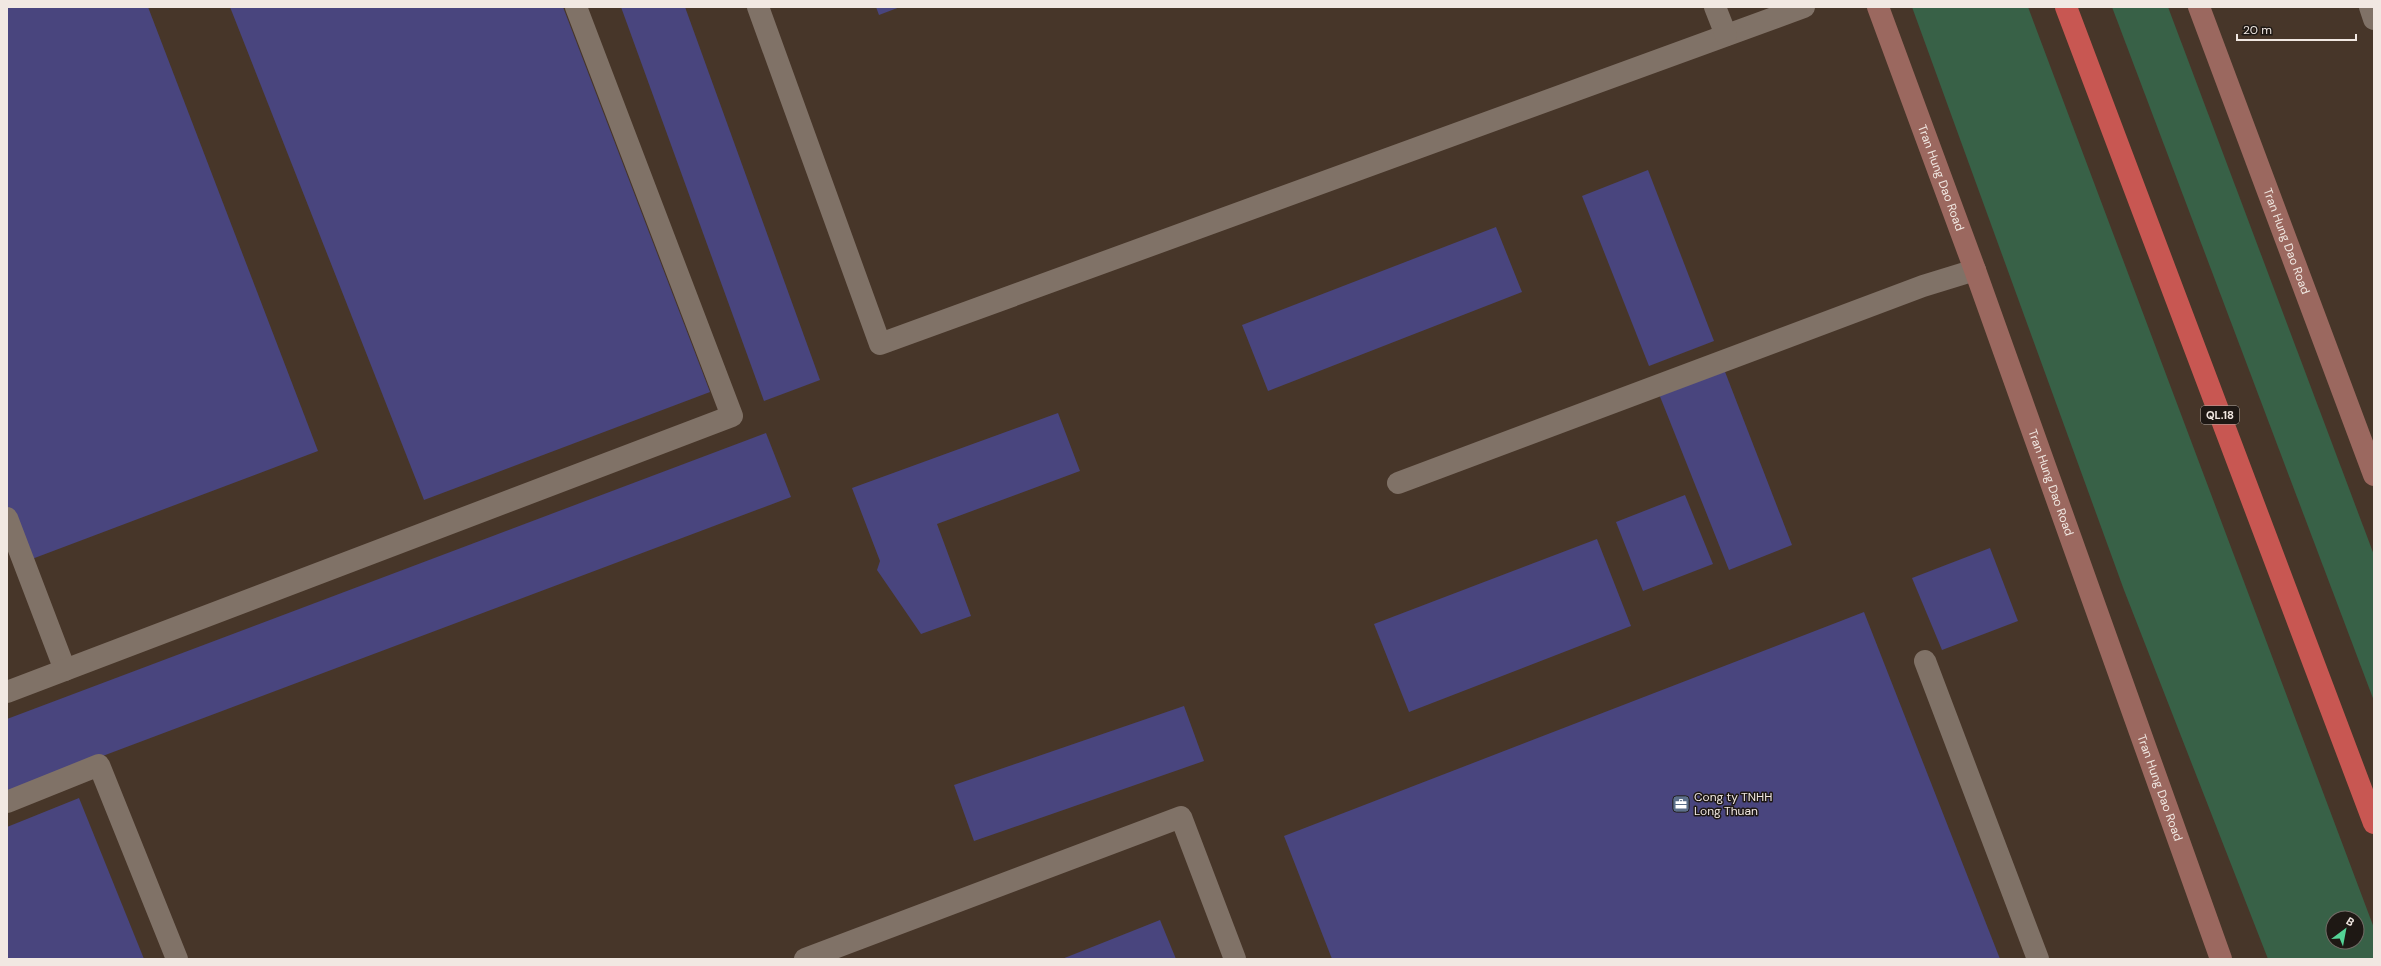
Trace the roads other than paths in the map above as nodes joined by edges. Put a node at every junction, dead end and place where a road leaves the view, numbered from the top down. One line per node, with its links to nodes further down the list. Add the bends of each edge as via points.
1 (576, 7): 16 (lane, via 732,416)
2 (758, 7): 10 (lane, via 880,344)
3 (1715, 7): 10 (lane)
4 (1804, 7): 10 (lane)
5 (1878, 7): 11 (main road, Tran Hung Dao Road)
6 (2066, 7): 19 (highway, QL.18)
7 (2199, 7): 12 (main road, Tran Hung Dao Road)
8 (2370, 7): 9 (lane)
9 (2374, 19)
10 (1726, 35)
11 (1975, 270): 13 (lane, via 1923,286); 24 (main road, Tran Hung Dao Road)
12 (2374, 475)
13 (1398, 483)
14 (7, 518): 16 (lane)
15 (1925, 661): 23 (lane)
16 (65, 670): 17 (lane)
17 (7, 692)
18 (7, 802): 21 (lane, via 99,765)
19 (2374, 823)
20 (819, 957): 22 (lane, via 1181,817)
21 (178, 959)
22 (1235, 959)
23 (2038, 959)
24 (2221, 959)

